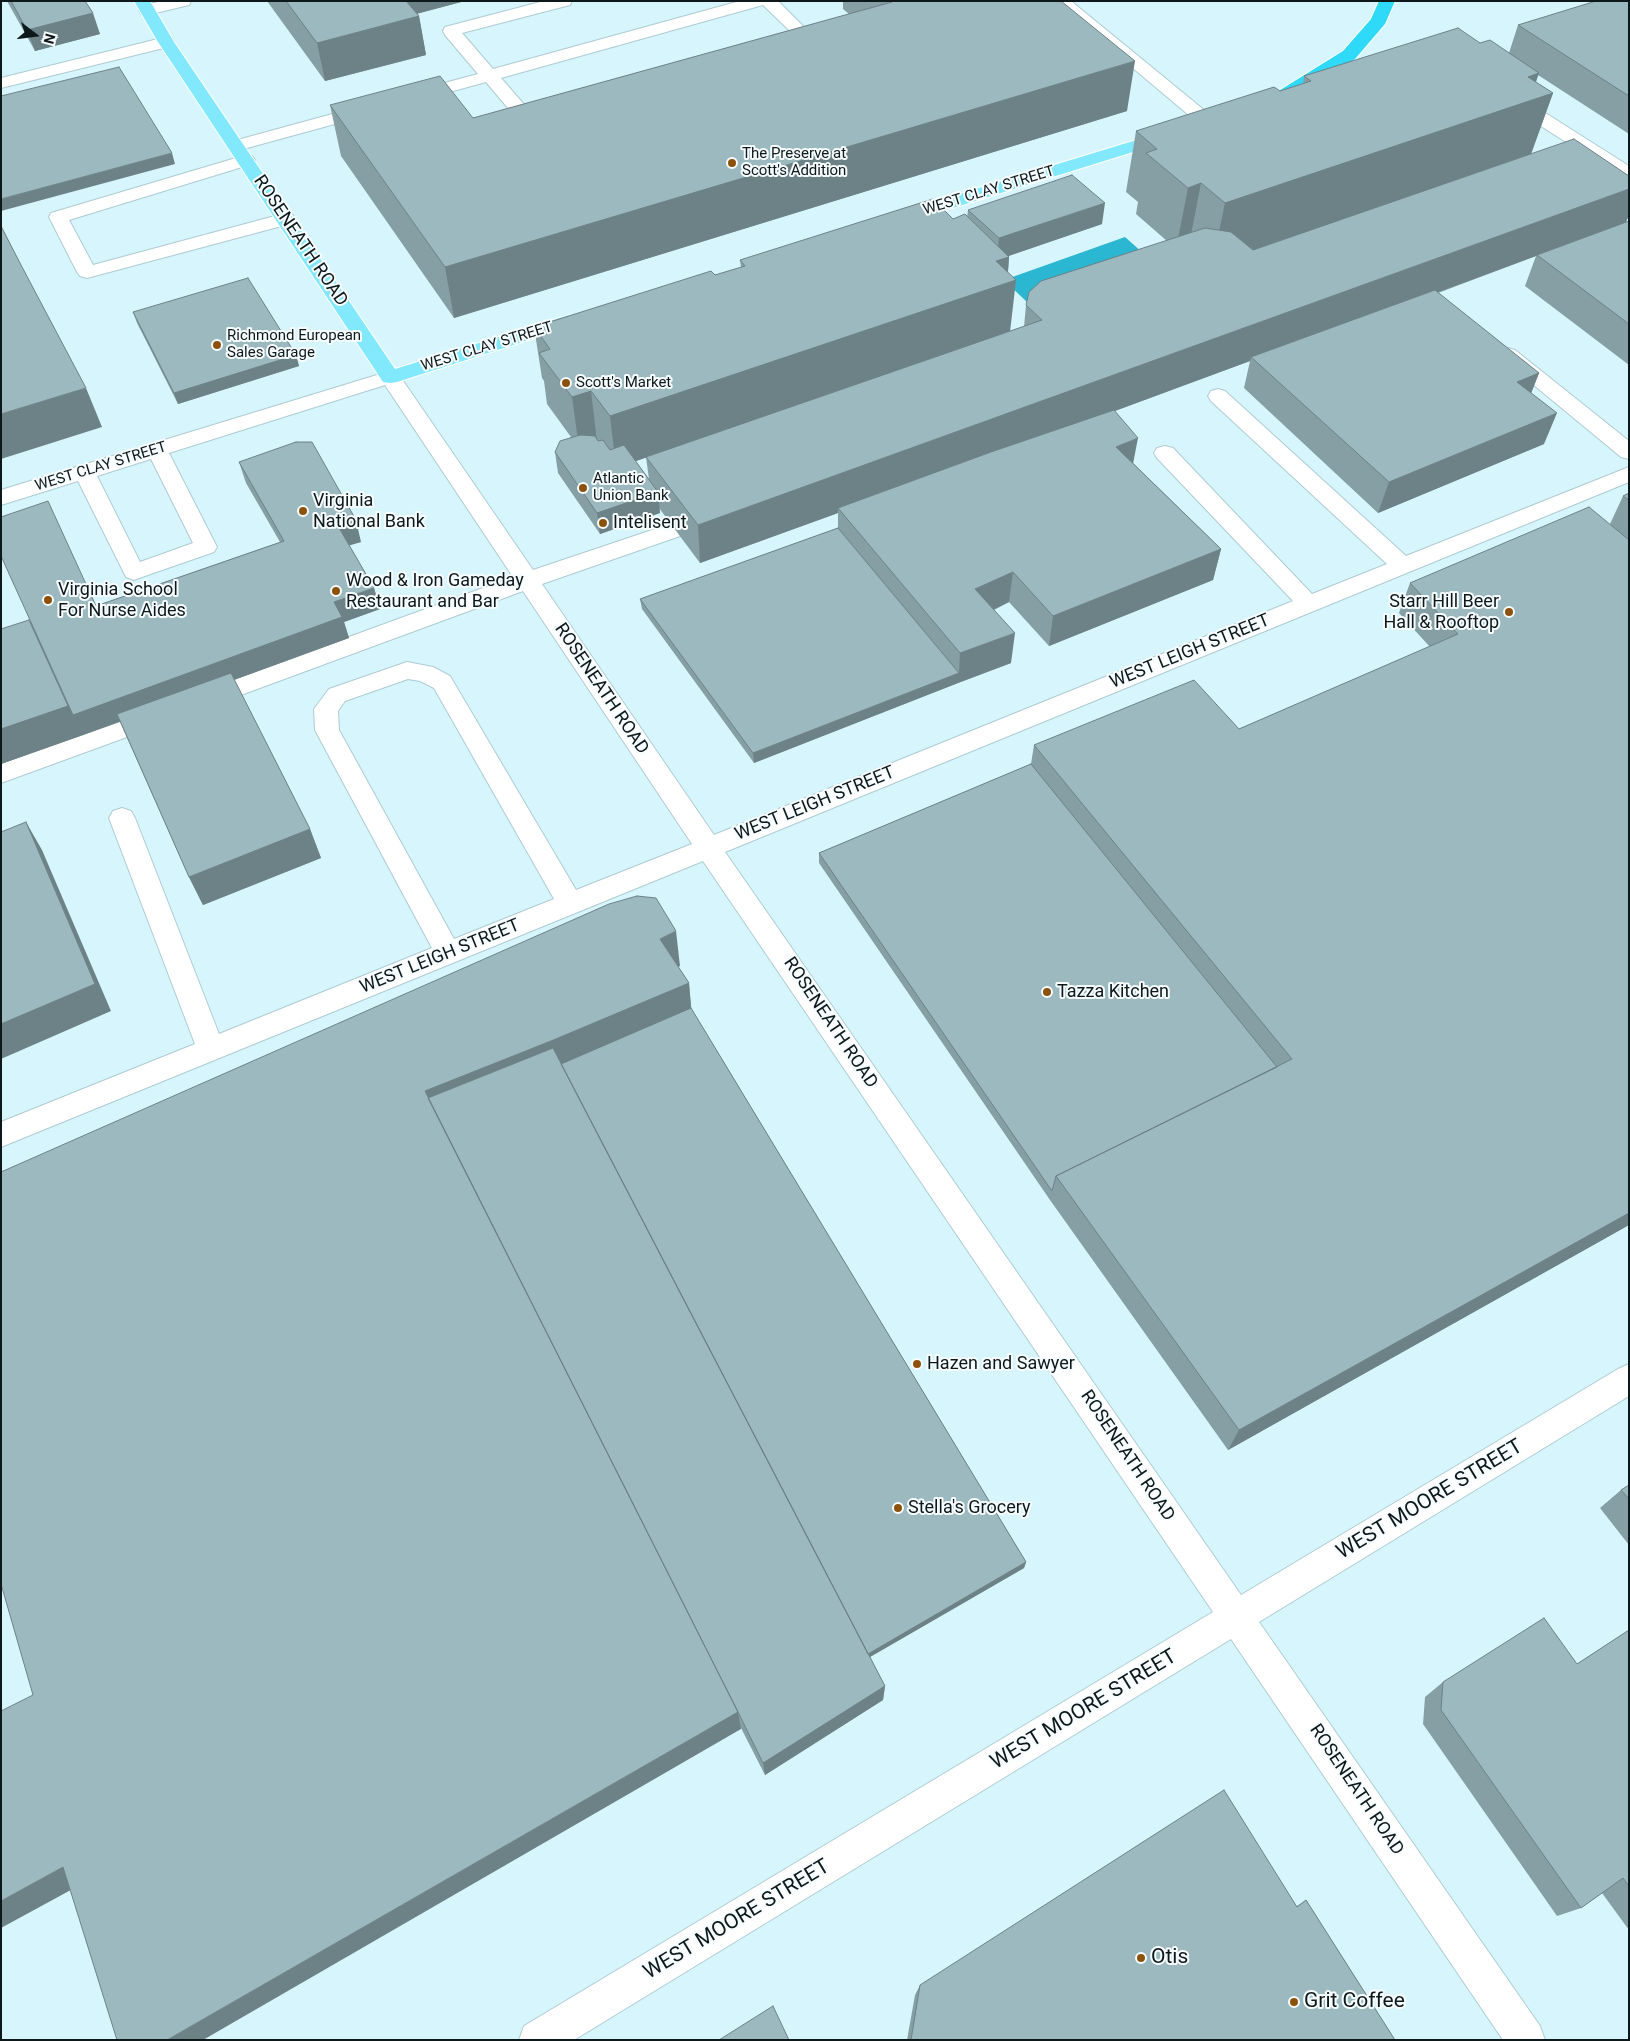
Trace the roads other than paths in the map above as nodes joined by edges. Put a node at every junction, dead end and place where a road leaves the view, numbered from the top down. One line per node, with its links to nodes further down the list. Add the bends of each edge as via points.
1 (183, 1): 7 (street)
2 (564, 1): 10 (street, via 451,31)
3 (760, 1): 10 (street)
4 (768, 1): 9 (street, via 806,36)
5 (1061, 1): 16 (street)
6 (1388, 1): 15 (highway, via 1379,20 1349,55)
7 (144, 6): 8 (main road, ROSENEATH ROAD)
8 (166, 42): 11 (street); 17 (main road, ROSENEATH ROAD)
9 (758, 50)
10 (489, 76): 14 (street, via 524,116); 17 (street, via 390,103)
11 (1, 83)
12 (1327, 88): 15 (street)
13 (1495, 89): 18 (street)
14 (561, 106)
15 (1262, 106)
16 (1217, 120): 20 (main road, WEST CLAY STREET)
17 (241, 153): 19 (main road, ROSENEATH ROAD); 19 (street, via 58,217 87,272)
18 (1624, 174)
19 (286, 219): 23 (main road, ROSENEATH ROAD)
20 (884, 224)
21 (588, 315): 23 (main road, WEST CLAY STREET)
22 (1490, 340): 26 (street)
23 (390, 377): 25 (street, WEST CLAY STREET); 33 (street, ROSENEATH ROAD)
24 (1218, 396): 32 (street)
25 (157, 450): 28 (street, WEST CLAY STREET); 28 (street, via 206,547 134,572)
26 (1629, 452)
27 (1165, 453): 34 (street)
28 (84, 472): 30 (street, WEST CLAY STREET)
29 (1629, 474): 32 (street, WEST LEIGH STREET, via 1568,509)
30 (1, 498)
31 (675, 530): 33 (street)
32 (1402, 566): 34 (street, WEST LEIGH STREET)
33 (528, 580): 35 (street); 37 (street, ROSENEATH ROAD)
34 (1309, 604): 37 (street, WEST LEIGH STREET)
35 (1, 774)
36 (122, 818): 40 (street)
37 (708, 847): 38 (street, WEST LEIGH STREET); 43 (street, ROSENEATH ROAD)
38 (570, 903): 39 (street, WEST LEIGH STREET); 39 (street, via 442,682 424,673 407,670 337,695 326,710 327,730)
39 (448, 953): 40 (street, WEST LEIGH STREET)
40 (211, 1050): 41 (street, WEST LEIGH STREET)
41 (1, 1135)
42 (1629, 1379): 43 (street, WEST MOORE STREET)
43 (1237, 1616): 44 (street, WEST MOORE STREET); 45 (street, ROSENEATH ROAD)
44 (538, 2040)
45 (1526, 2040)

